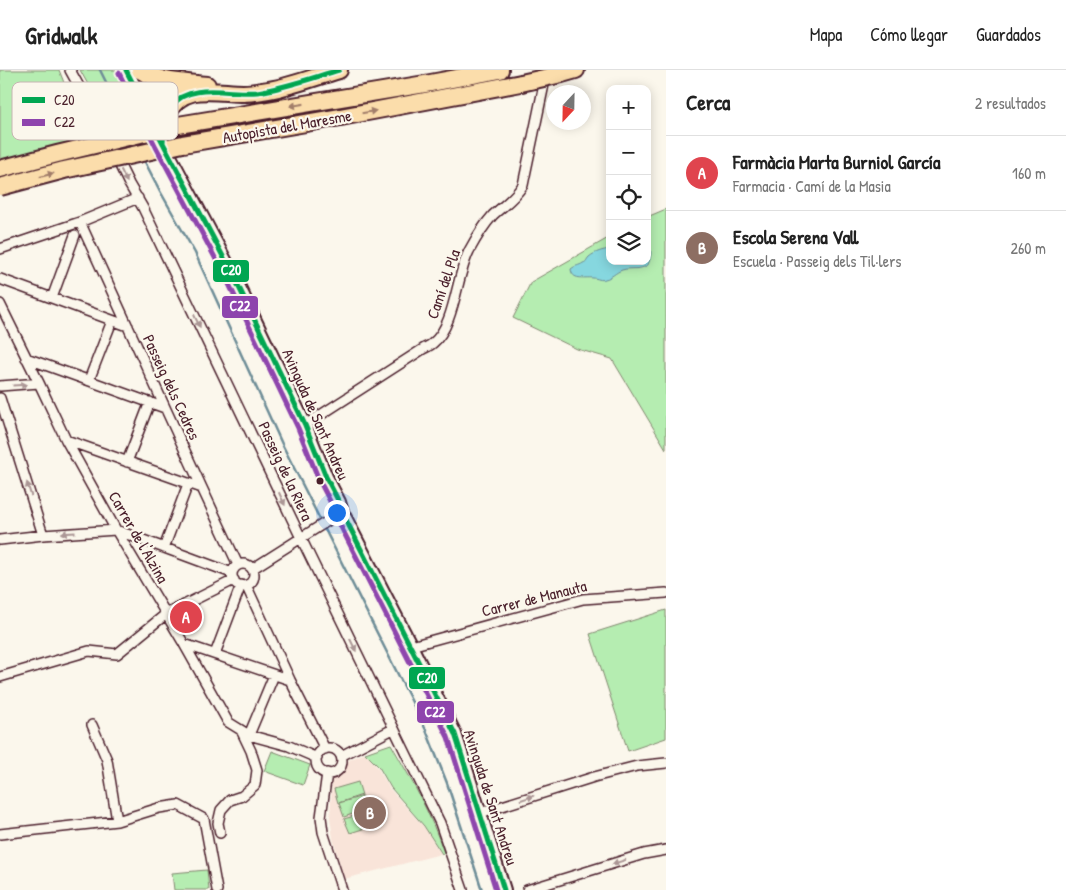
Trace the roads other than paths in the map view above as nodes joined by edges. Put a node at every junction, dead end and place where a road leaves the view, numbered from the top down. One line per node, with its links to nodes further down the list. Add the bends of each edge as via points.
1 (70, 70): 8 (street, Passeig de la Riera, one-way to 8)
2 (126, 70): 9 (street, Avinguda de Sant Andreu)
3 (140, 70): 10 (highway)
4 (312, 70): 11 (highway, via 270,84 253,86)
5 (339, 70): 12 (highway, via 264,91)
6 (500, 70): 15 (highway, Autopista del Maresme, one-way to 15, bridge)
7 (562, 71): 22 (highway, Autopista del Maresme, one-way to 7, bridge, via 183,144 522,83); 39 (street, Camí del Pla, via 523,185 516,196 493,216 470,249 450,318 443,331 433,343)
8 (77, 82)
9 (132, 82)
10 (170, 82)
11 (178, 83)
12 (196, 91): 13 (highway); 14 (highway)
13 (178, 94)
14 (178, 99)
15 (178, 125)
16 (107, 140): 23 (street, Passeig de la Riera, one-way to 23)
17 (116, 140): 21 (highway, Autopista del Maresme, one-way to 21, bridge)
18 (162, 140): 20 (street, Avinguda de Sant Andreu)
19 (163, 140): 20 (highway)
20 (163, 143): 39 (street, Avinguda de Sant Andreu, via 236,279)
21 (0, 169)
22 (0, 187)
23 (138, 198): 24 (street); 47 (street, Passeig de la Riera, one-way to 47)
24 (80, 222): 26 (street); 31 (street, Passeig dels Cedres)
25 (75, 235): 28 (street)
26 (0, 249)
27 (0, 279): 28 (street)
28 (52, 298): 30 (street)
29 (0, 304): 32 (street, Carrer de l'Alzina)
30 (112, 321): 31 (street); 33 (street)
31 (128, 326): 38 (street, Passeig dels Cedres)
32 (26, 358): 33 (street); 34 (street, Carrer de l'Alzina)
33 (89, 380): 37 (street)
34 (39, 383): 35 (street, one-way to 34); 40 (street, Carrer de l'Alzina)
35 (0, 386)
36 (0, 398): 46 (street, one-way to 36)
37 (150, 402): 38 (street); 41 (street)
38 (165, 408): 43 (street, Passeig dels Cedres)
39 (305, 425): 44 (street, Avinguda de Sant Andreu)
40 (66, 440): 41 (street); 45 (street, Carrer de l'Alzina)
41 (127, 462): 42 (street)
42 (188, 484): 43 (street); 49 (street)
43 (202, 488): 51 (street, Passeig dels Cedres)
44 (342, 512): 47 (street); 55 (street, Avinguda de Sant Andreu)
45 (116, 530): 46 (street, one-way to 46); 49 (street); 53 (street, Carrer de l'Alzina)
46 (44, 535): 48 (street)
47 (301, 538): 50 (street); 61 (street, Passeig de la Riera, one-way to 61)
48 (0, 540)
49 (164, 548): 51 (street)
50 (252, 569): 51 (street, via 246,564); 51 (street, via 254,575 250,583)
51 (238, 577): 53 (street); 56 (street); 59 (street, Passeig dels Cedres)
52 (666, 593): 55 (street, Carrer de Manauta, via 582,599)
53 (166, 614): 54 (street, Carrer de l'Alzina); 58 (street, via 117,654 89,651)
54 (184, 644): 56 (street); 62 (street, Carrer de l'Alzina, via 228,722)
55 (411, 646): 69 (street, Avinguda de Sant Andreu, via 454,734)
56 (215, 654): 57 (street)
57 (274, 675): 59 (street); 63 (street)
58 (0, 678)
59 (290, 680): 64 (street, Passeig dels Cedres)
60 (92, 725): 70 (street, via 107,760)
61 (393, 729): 65 (street); 76 (street, Passeig de la Riera, via 440,823)
62 (241, 730): 63 (street, Carrer de l'Alzina); 71 (street, via 257,770 255,785 242,796 230,800 221,810)
63 (249, 735): 66 (street, Carrer de l'Alzina)
64 (325, 749): 65 (street, via 335,750); 66 (street)
65 (341, 756): 68 (street, via 340,769)
66 (317, 758): 68 (street, via 318,767)
67 (666, 763): 69 (street, one-way to 67, via 594,777 636,766)
68 (327, 773): 75 (street, via 321,817)
69 (480, 813): 77 (street, Avinguda de Sant Andreu)
70 (117, 821): 72 (street); 74 (street, via 178,805 204,819)
71 (220, 832)
72 (0, 834)
73 (666, 850): 78 (street, one-way to 78)
74 (217, 890)
75 (342, 890)
76 (462, 890)
77 (504, 890)
78 (527, 890)

